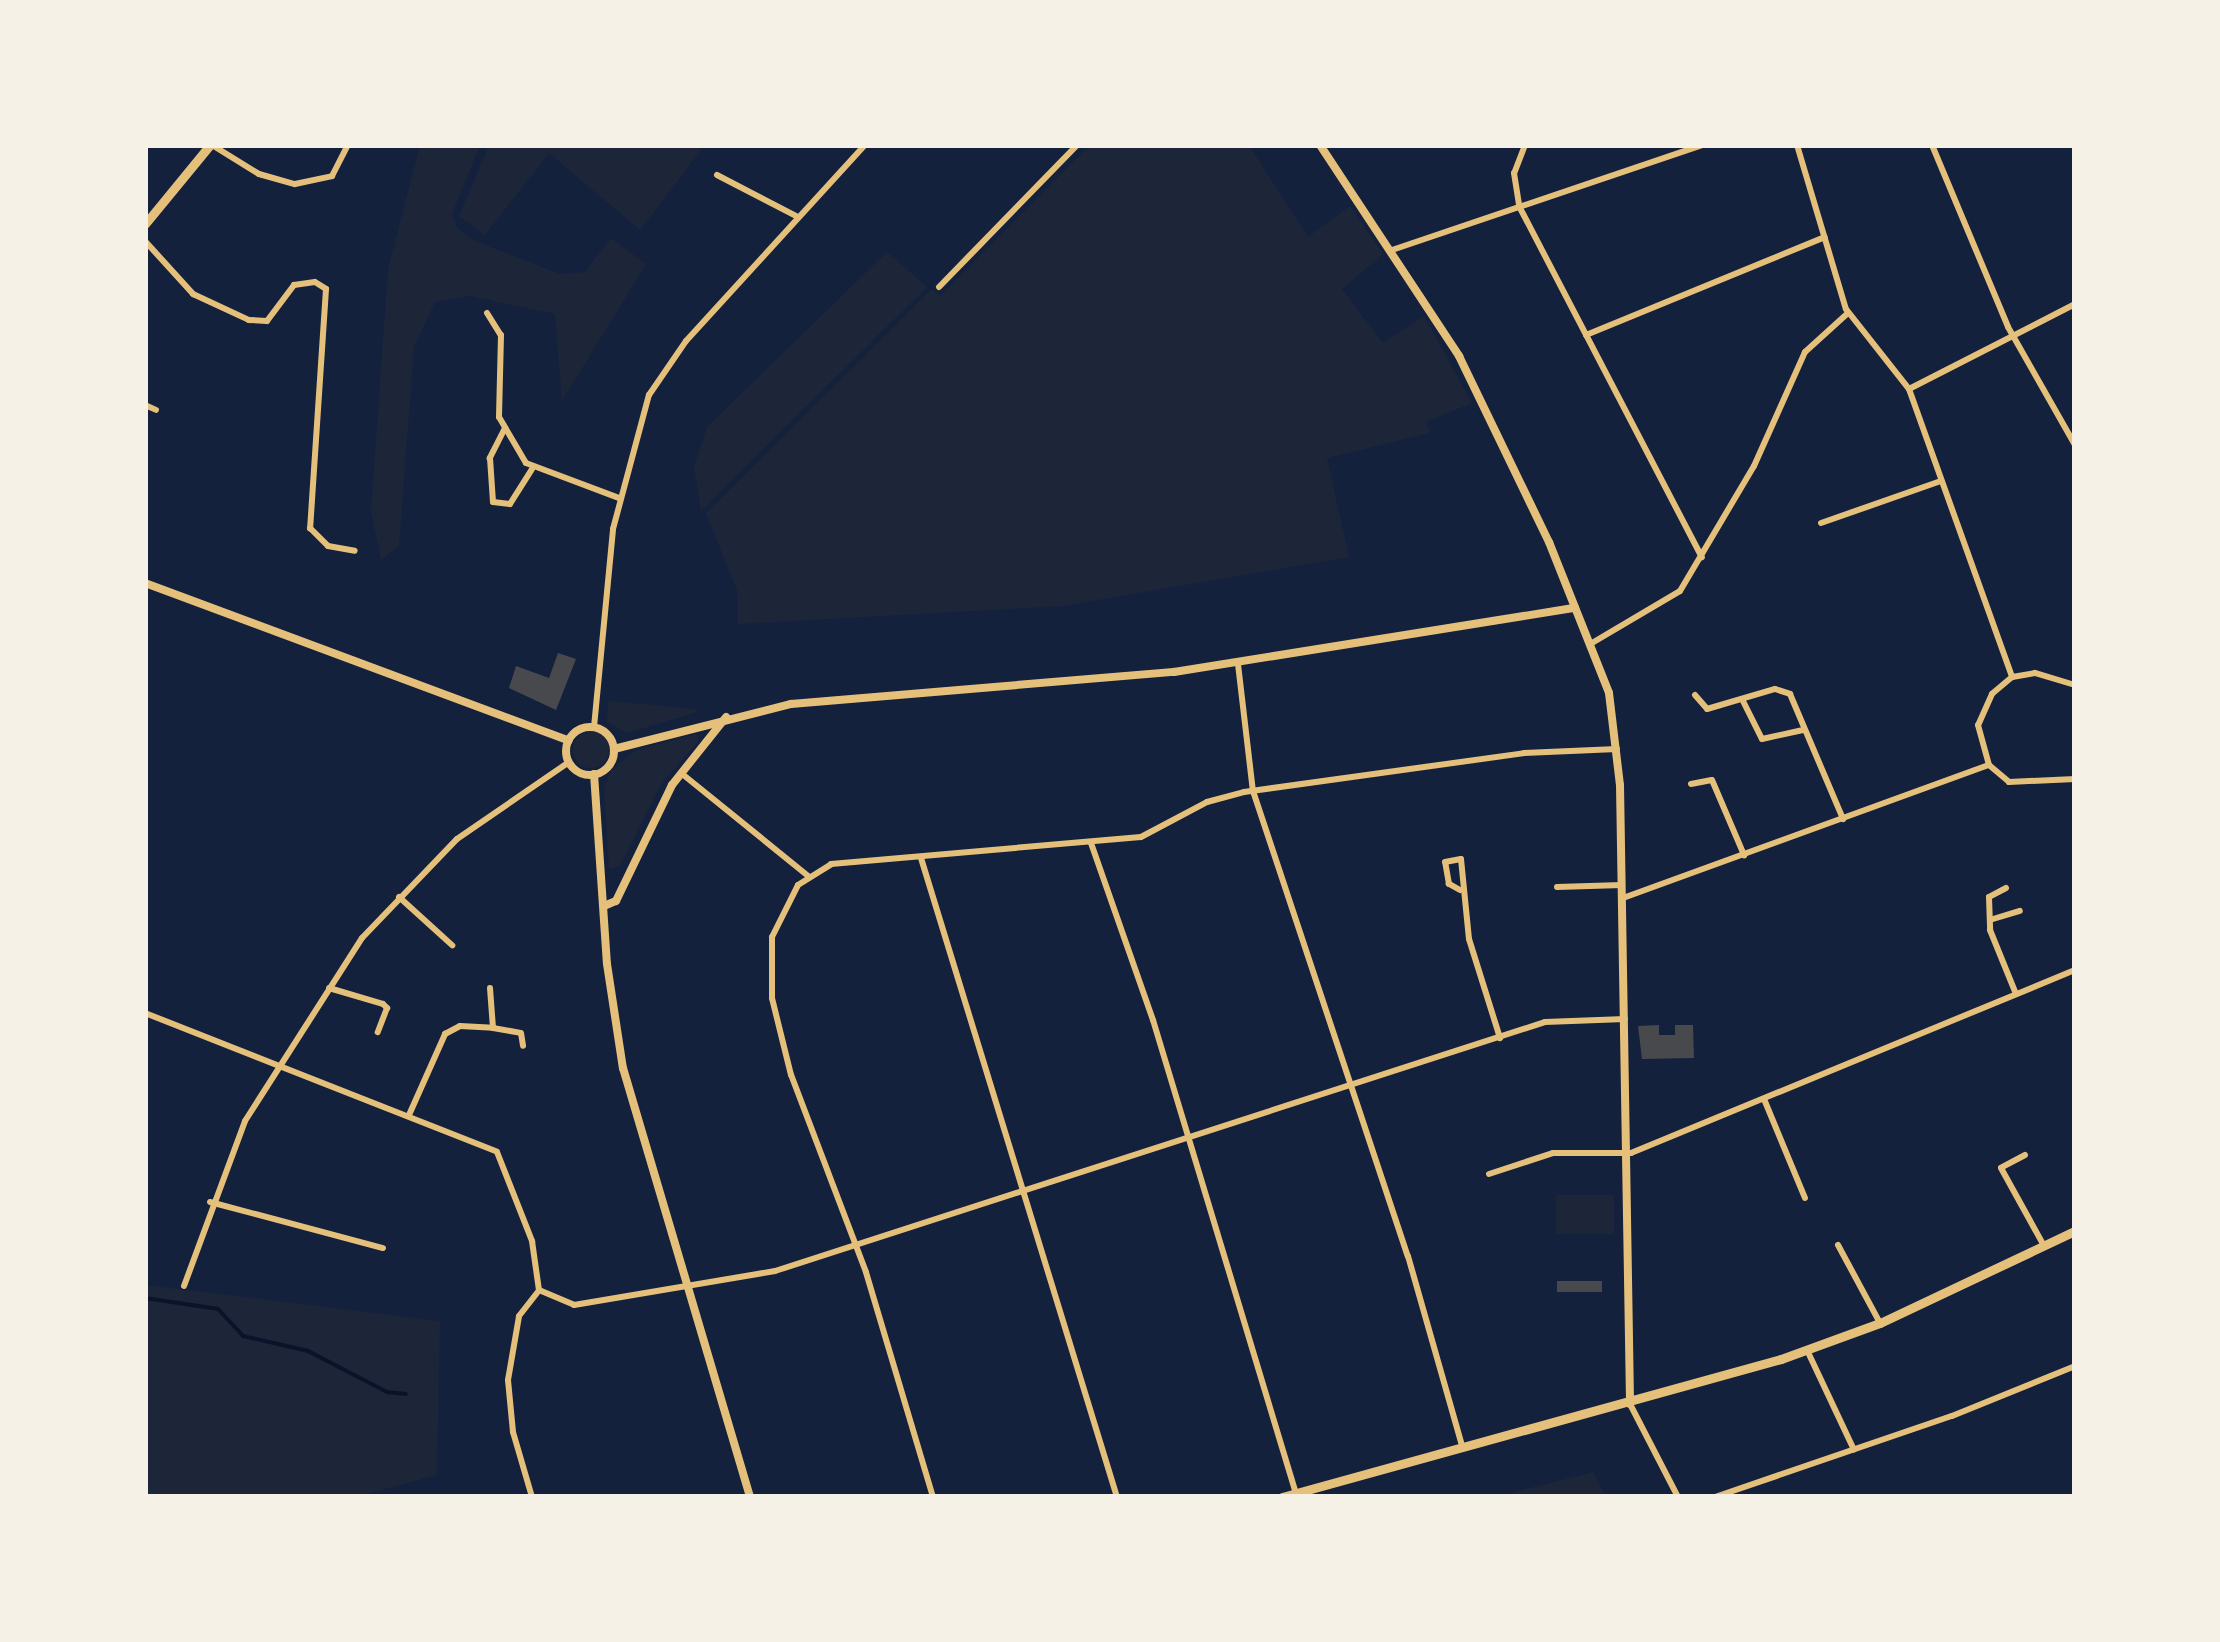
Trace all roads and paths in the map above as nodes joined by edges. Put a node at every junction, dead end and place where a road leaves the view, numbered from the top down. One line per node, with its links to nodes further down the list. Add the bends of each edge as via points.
1 (211, 145): 2 (street, via 259,174 295,184 332,176); 13 (main road)
2 (348, 145)
3 (866, 145): 12 (street)
4 (1077, 145): 17 (street)
5 (1320, 145): 16 (street)
6 (1525, 145): 11 (street, via 1514,173)
7 (1703, 145): 11 (street)
8 (1797, 145): 14 (street)
9 (1932, 145): 22 (street)
10 (717, 175): 12 (street)
11 (1519, 206): 16 (street); 21 (street)
12 (798, 217): 30 (street, via 659,378 635,430)
13 (145, 224)
14 (1826, 237): 20 (street); 21 (street)
15 (145, 241): 32 (street, via 193,294 250,320 267,321 294,285 316,282 326,289 310,528 328,546)
16 (1392, 250): 35 (street, via 1460,356)
17 (939, 287)
18 (2075, 304): 22 (street)
19 (487, 313): 26 (street, via 501,336 498,405)
20 (1848, 313): 23 (street); 33 (street, via 1806,352 1760,455)
21 (1586, 335): 33 (street)
22 (2013, 335): 23 (street); 27 (street)
23 (1909, 389): 29 (street)
24 (145, 405): 25 (street)
25 (156, 410)
26 (505, 428): 28 (street); 28 (street, via 490,458 493,502 510,504)
27 (2075, 445)
28 (532, 469): 30 (street)
29 (1941, 481): 31 (street); 38 (street)
30 (619, 498): 43 (street)
31 (1821, 523)
32 (355, 551)
33 (1702, 557): 36 (street, via 1664,606)
34 (145, 583): 45 (street)
35 (1575, 608): 36 (street); 37 (street)
36 (1592, 643): 47 (street, via 1612,706)
37 (1238, 664): 42 (street, via 1001,692 791,704); 54 (street)
38 (2012, 677): 39 (street, via 2035,673); 49 (street, via 1979,717)
39 (2075, 685)
40 (1695, 695): 41 (street, via 1707,709)
41 (1743, 701): 44 (street, via 1762,739); 44 (street, via 1786,690)
42 (726, 717): 46 (street); 50 (street)
43 (594, 728): 45 (street); 46 (street, via 606,733)
44 (1803, 730): 55 (street)
45 (568, 741): 48 (street)
46 (614, 749): 51 (street, via 608,766)
47 (1617, 749): 54 (street, via 1524,753); 60 (street)
48 (570, 762): 51 (street); 64 (street, via 474,825)
49 (1988, 765): 52 (street, via 2020,785); 55 (street)
50 (681, 772): 59 (street); 66 (street, via 616,900)
51 (594, 774): 66 (street)
52 (2075, 780)
53 (1691, 784): 57 (street, via 1712,780)
54 (1253, 791): 56 (street, via 1214,799 1150,834); 81 (street)
55 (1843, 819): 57 (street)
56 (1091, 843): 58 (street); 84 (street)
57 (1744, 855): 65 (street)
58 (921, 858): 59 (street, via 831,864); 88 (street)
59 (808, 876): 92 (street, via 774,928 772,998 794,1086)
60 (1622, 885): 61 (street); 65 (street)
61 (1557, 887)
62 (2006, 888): 68 (street, via 1990,897)
63 (1460, 890): 63 (street, via 1466,880 1461,859 1445,862 1449,884); 78 (street)
64 (399, 896): 69 (street); 71 (street)
65 (1622, 898): 75 (street)
66 (604, 906): 97 (street, via 623,1068)
67 (2020, 910): 68 (street)
68 (1993, 919): 73 (street, via 1990,930)
69 (452, 944)
70 (2075, 970): 73 (street)
71 (329, 988): 77 (street, via 383,1004); 80 (street)
72 (490, 988): 76 (street)
73 (2016, 994): 82 (street)
74 (145, 1013): 80 (street)
75 (1625, 1019): 78 (street, via 1556,1020); 85 (street)
76 (493, 1028): 79 (street, via 521,1033); 83 (street, via 460,1026 446,1034)
77 (378, 1032)
78 (1500, 1038): 81 (street)
79 (522, 1046)
80 (281, 1062): 83 (street); 90 (street, via 244,1122)
81 (1352, 1086): 84 (street); 103 (street)
82 (1764, 1099): 85 (street); 89 (street)
83 (409, 1115): 98 (street, via 499,1154 532,1241)
84 (1189, 1140): 88 (street); 105 (street)
85 (1626, 1152): 87 (street, via 1553,1153); 102 (street)
86 (2025, 1154): 94 (street, via 2001,1168)
87 (1489, 1174)
88 (1022, 1192): 92 (street); 109 (street)
89 (1804, 1198)
90 (210, 1202): 95 (street); 96 (street)
91 (2075, 1231): 94 (main road)
92 (857, 1245): 97 (street, via 774,1271); 108 (street)
93 (1838, 1246): 99 (street)
94 (2044, 1246): 99 (main road)
95 (383, 1248)
96 (184, 1286)
97 (686, 1287): 98 (street, via 574,1305); 107 (street)
98 (539, 1290): 106 (street, via 519,1316 508,1380 513,1432)
99 (1880, 1323): 100 (main road)
100 (1807, 1350): 102 (main road); 104 (street)
101 (2075, 1366): 104 (street)
102 (1630, 1404): 103 (main road); 111 (street)
103 (1462, 1446): 105 (main road)
104 (1854, 1450): 112 (street)
105 (1296, 1493): 110 (main road)
106 (532, 1497)
107 (750, 1497)
108 (932, 1497)
109 (1117, 1497)
110 (1282, 1497)
111 (1678, 1497)
112 (1715, 1497)

